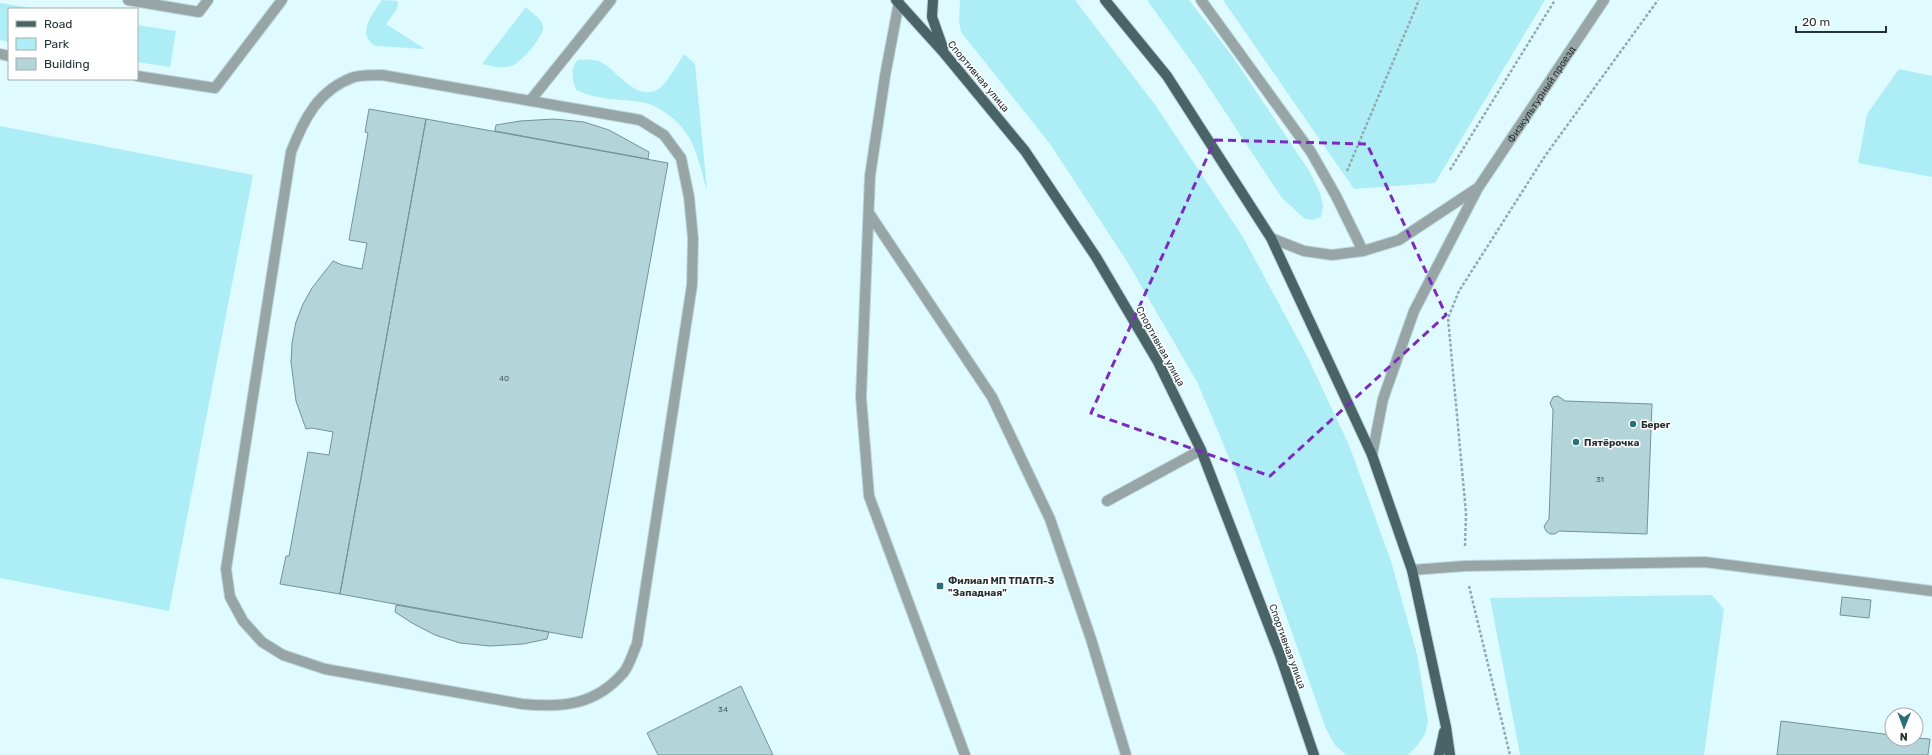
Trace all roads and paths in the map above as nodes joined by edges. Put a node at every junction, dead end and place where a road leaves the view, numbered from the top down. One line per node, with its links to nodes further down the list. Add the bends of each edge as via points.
1 (128, 0): 2 (street, via 199,12)
2 (208, 0)
3 (282, 0): 14 (street, via 215,88)
4 (611, 0): 15 (street)
5 (933, 0): 13 (main road, via 932,17)
6 (1105, 0): 20 (main road, via 1167,76)
7 (1202, 0): 18 (street, via 1311,152)
8 (1419, 0): 18 (path)
9 (1555, 0): 16 (path)
10 (1604, 0): 17 (street, Физкультурный проезд)
11 (1658, 0): 25 (path, via 1545,156 1459,291 1448,318 1466,513)
12 (898, 1): 13 (main road, Спортивная улица); 19 (street, via 870,176)
13 (944, 53): 22 (main road, Спортивная улица, via 1025,151 1096,257 1158,362)
14 (138, 76)
15 (530, 101): 15 (street, via 382,75 355,77 332,89 313,106 301,126 291,152 226,569 230,597 243,621 262,642 283,655 325,669 551,707 580,702 604,691 624,670 637,644 692,286 693,238 689,196 681,158 664,135 640,120)
16 (1450, 170)
17 (1478, 188): 21 (street, via 1399,240); 23 (street, Физкультурный проезд, via 1414,311 1383,400)
18 (1336, 196): 21 (street)
19 (869, 213): 30 (street, via 861,397 869,496); 31 (street, via 992,397 1050,519 1091,639)
20 (1271, 238): 21 (street, via 1304,251 1332,256); 23 (main road)
21 (1363, 252)
22 (1201, 450): 24 (street); 29 (main road, Спортивная улица, via 1280,655)
23 (1372, 454): 26 (main road)
24 (1106, 501)
25 (1465, 566): 26 (street); 27 (street, via 1705,562); 34 (path)
26 (1412, 570): 28 (main road)
27 (1932, 591)
28 (1446, 726): 32 (main road); 33 (main road)
29 (1314, 754)
30 (965, 755)
31 (1126, 755)
32 (1439, 755)
33 (1450, 755)
34 (1510, 755)

